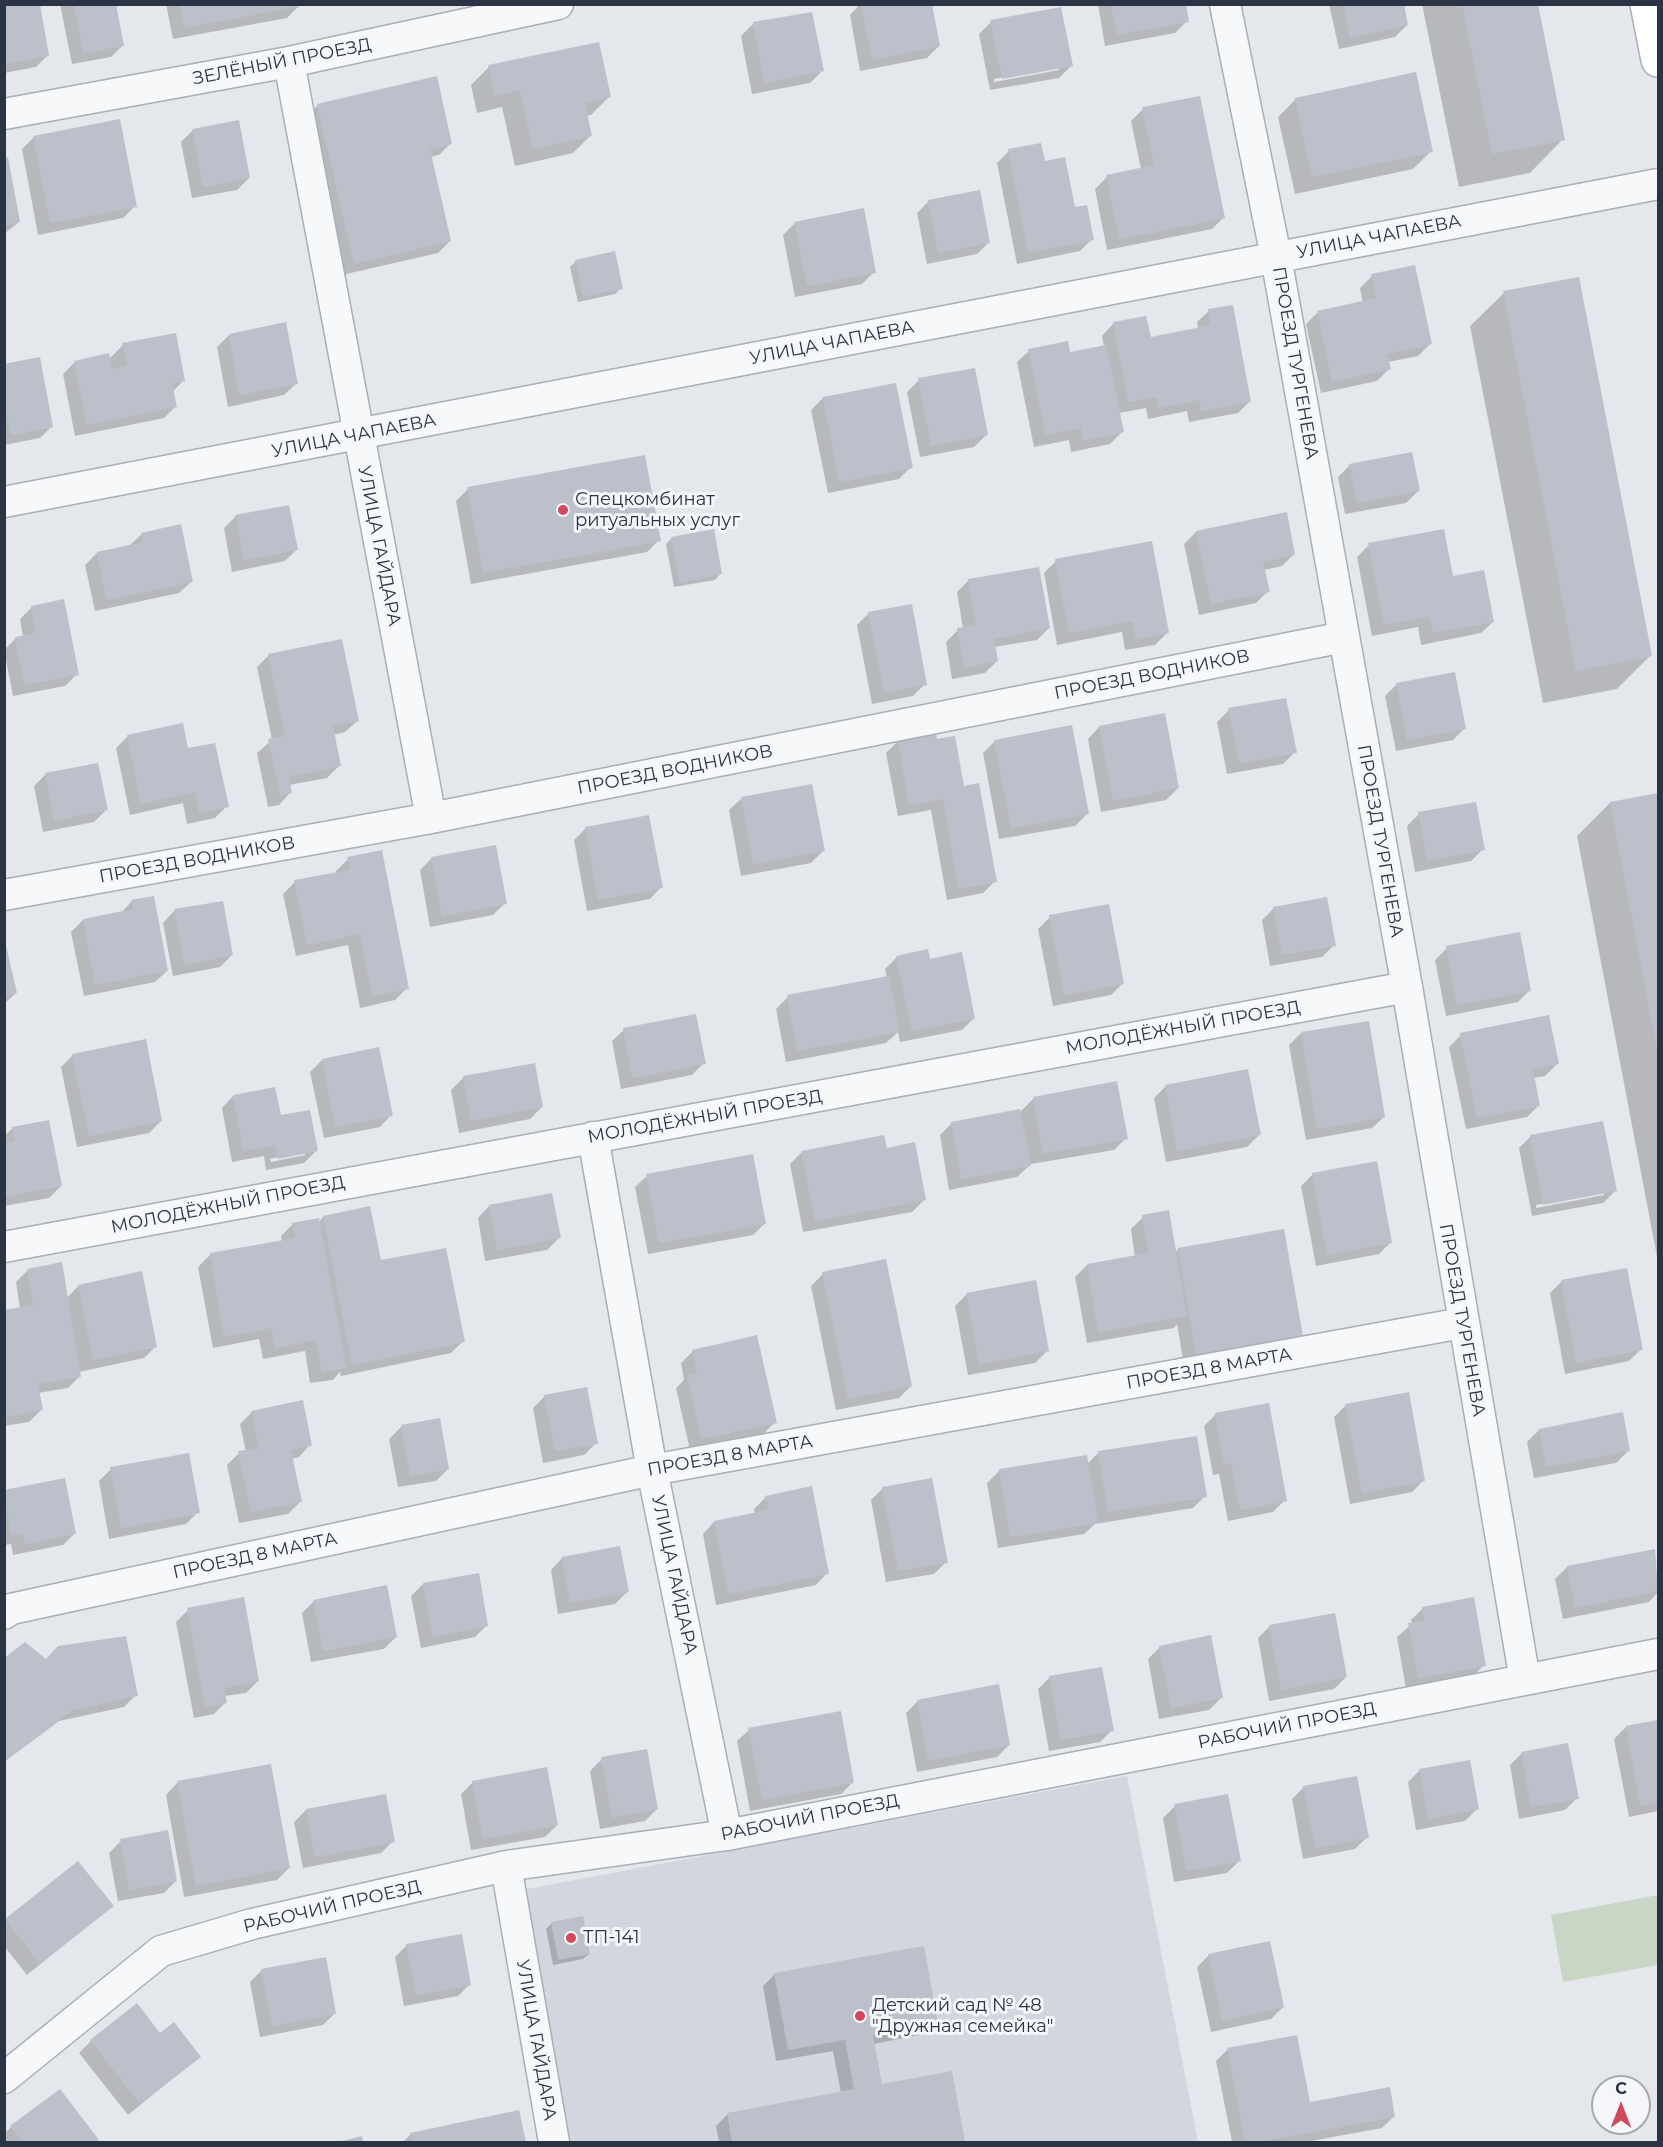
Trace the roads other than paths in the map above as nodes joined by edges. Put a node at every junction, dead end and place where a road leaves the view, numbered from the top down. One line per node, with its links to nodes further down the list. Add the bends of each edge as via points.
1 (558, 4): 4 (street, ЗЕЛЁНЫЙ ПРОЕЗД)
2 (1225, 4): 9 (street, ПРОЕЗД ТУРГЕНЕВА)
3 (1647, 4): 5 (main road)
4 (494, 11): 6 (street, ЗЕЛЁНЫЙ ПРОЕЗД)
5 (1659, 60)
6 (289, 62): 7 (street, ЗЕЛЁНЫЙ ПРОЕЗД); 10 (street, УЛИЦА ГАЙДАРА)
7 (4, 114)
8 (1659, 184): 9 (street, УЛИЦА ЧАПАЕВА)
9 (1276, 257): 10 (street, УЛИЦА ЧАПАЕВА); 12 (street, ПРОЕЗД ТУРГЕНЕВА)
10 (359, 435): 11 (street, УЛИЦА ЧАПАЕВА); 13 (street, УЛИЦА ГАЙДАРА)
11 (4, 502)
12 (1344, 637): 13 (street, ПРОЕЗД ВОДНИКОВ); 15 (street, ПРОЕЗД ТУРГЕНЕВА)
13 (430, 818): 14 (street, ПРОЕЗД ВОДНИКОВ)
14 (4, 896)
15 (1407, 987): 16 (street, МОЛОДЁЖНЫЙ ПРОЕЗД); 18 (street, ПРОЕЗД ТУРГЕНЕВА)
16 (593, 1137): 17 (street, МОЛОДЁЖНЫЙ ПРОЕЗД); 19 (street, УЛИЦА ГАЙДАРА)
17 (4, 1247)
18 (1462, 1323): 19 (street, ПРОЕЗД 8 МАРТА); 22 (street, ПРОЕЗД ТУРГЕНЕВА)
19 (652, 1470): 20 (street, ПРОЕЗД 8 МАРТА, via 12,1609); 23 (street, УЛИЦА ГАЙДАРА)
20 (4, 1614)
21 (1659, 1654): 22 (street, РАБОЧИЙ ПРОЕЗД)
22 (1525, 1680): 23 (street, РАБОЧИЙ ПРОЕЗД)
23 (727, 1835): 24 (street, РАБОЧИЙ ПРОЕЗД)
24 (506, 1866): 25 (street, РАБОЧИЙ ПРОЕЗД, via 252,1924 161,1951); 26 (street, УЛИЦА ГАЙДАРА)
25 (4, 2079)
26 (554, 2142)

